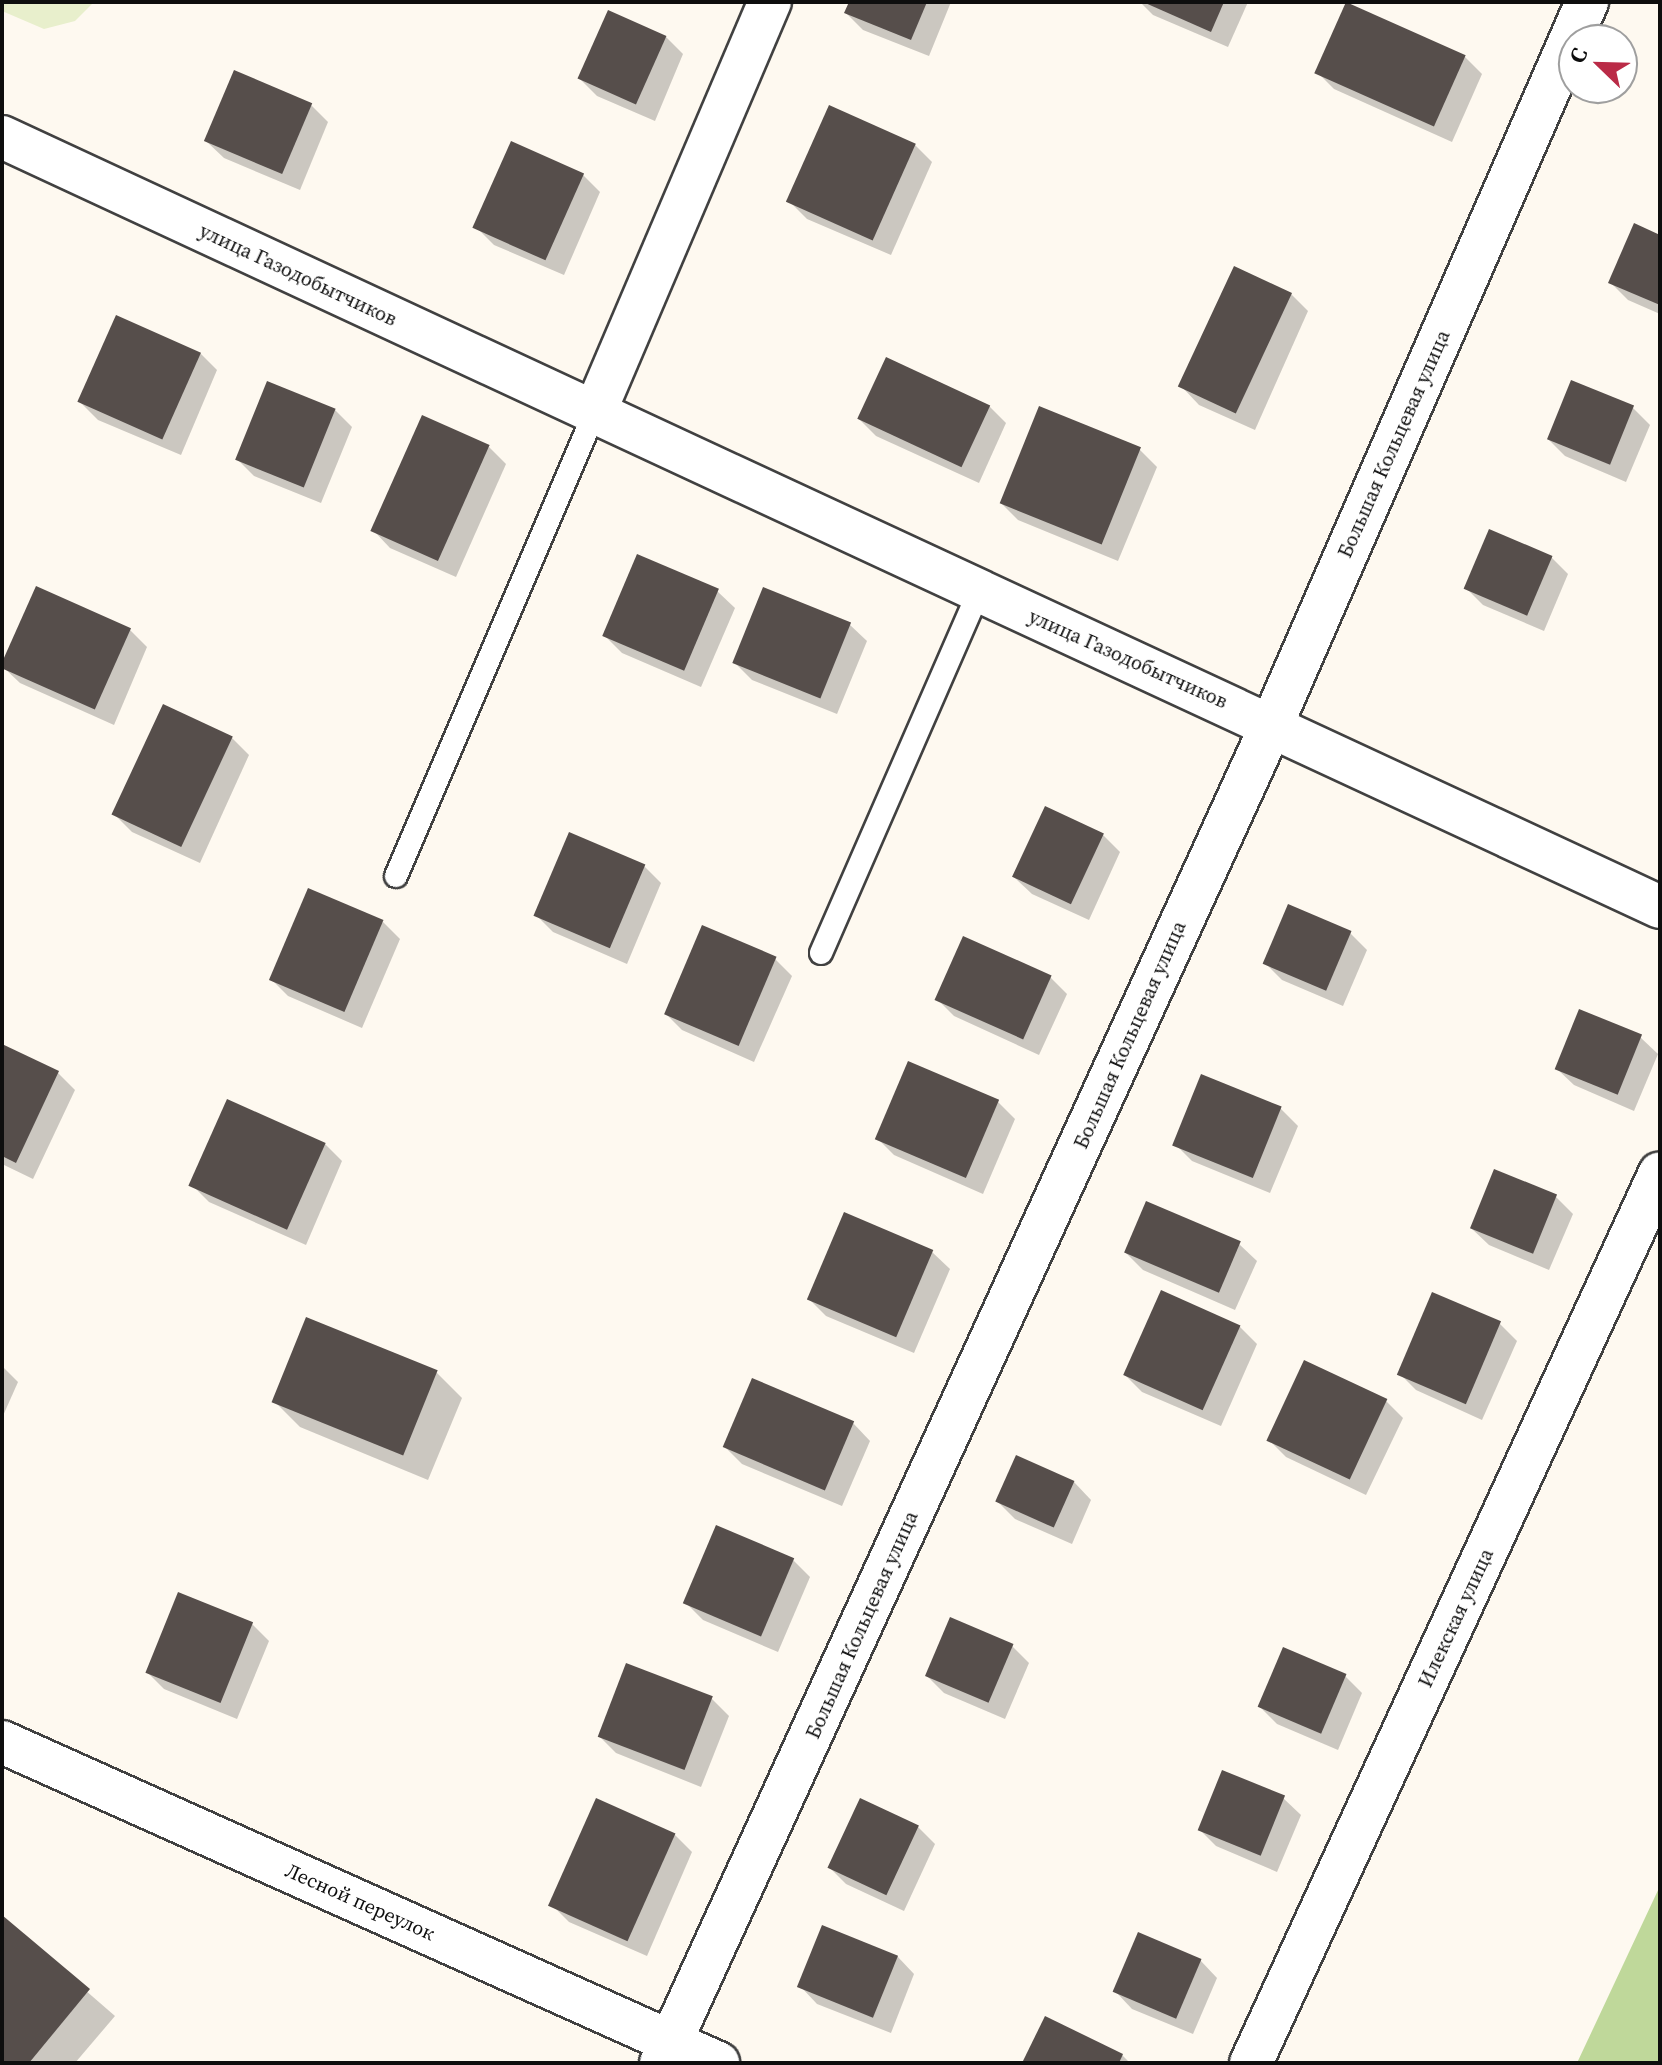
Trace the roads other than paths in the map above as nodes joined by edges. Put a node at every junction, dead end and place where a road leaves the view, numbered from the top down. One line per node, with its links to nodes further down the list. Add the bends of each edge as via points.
1 (770, 2): 4 (street)
2 (1587, 2): 6 (street, Большая Кольцевая улица)
3 (2, 137): 4 (street, улица Газодобытчиков)
4 (594, 414): 5 (street, улица Газодобытчиков); 7 (lane)
5 (979, 592): 6 (street, улица Газодобытчиков); 9 (lane)
6 (1272, 724): 8 (street, улица Газодобытчиков); 12 (street, Большая Кольцевая улица)
7 (396, 876)
8 (1660, 907)
9 (821, 953)
10 (1660, 1173): 14 (street, Илекская улица)
11 (2, 1742): 12 (street, Лесной переулок)
12 (667, 2052): 13 (street, Лесной переулок)
13 (718, 2063)
14 (1251, 2063)

